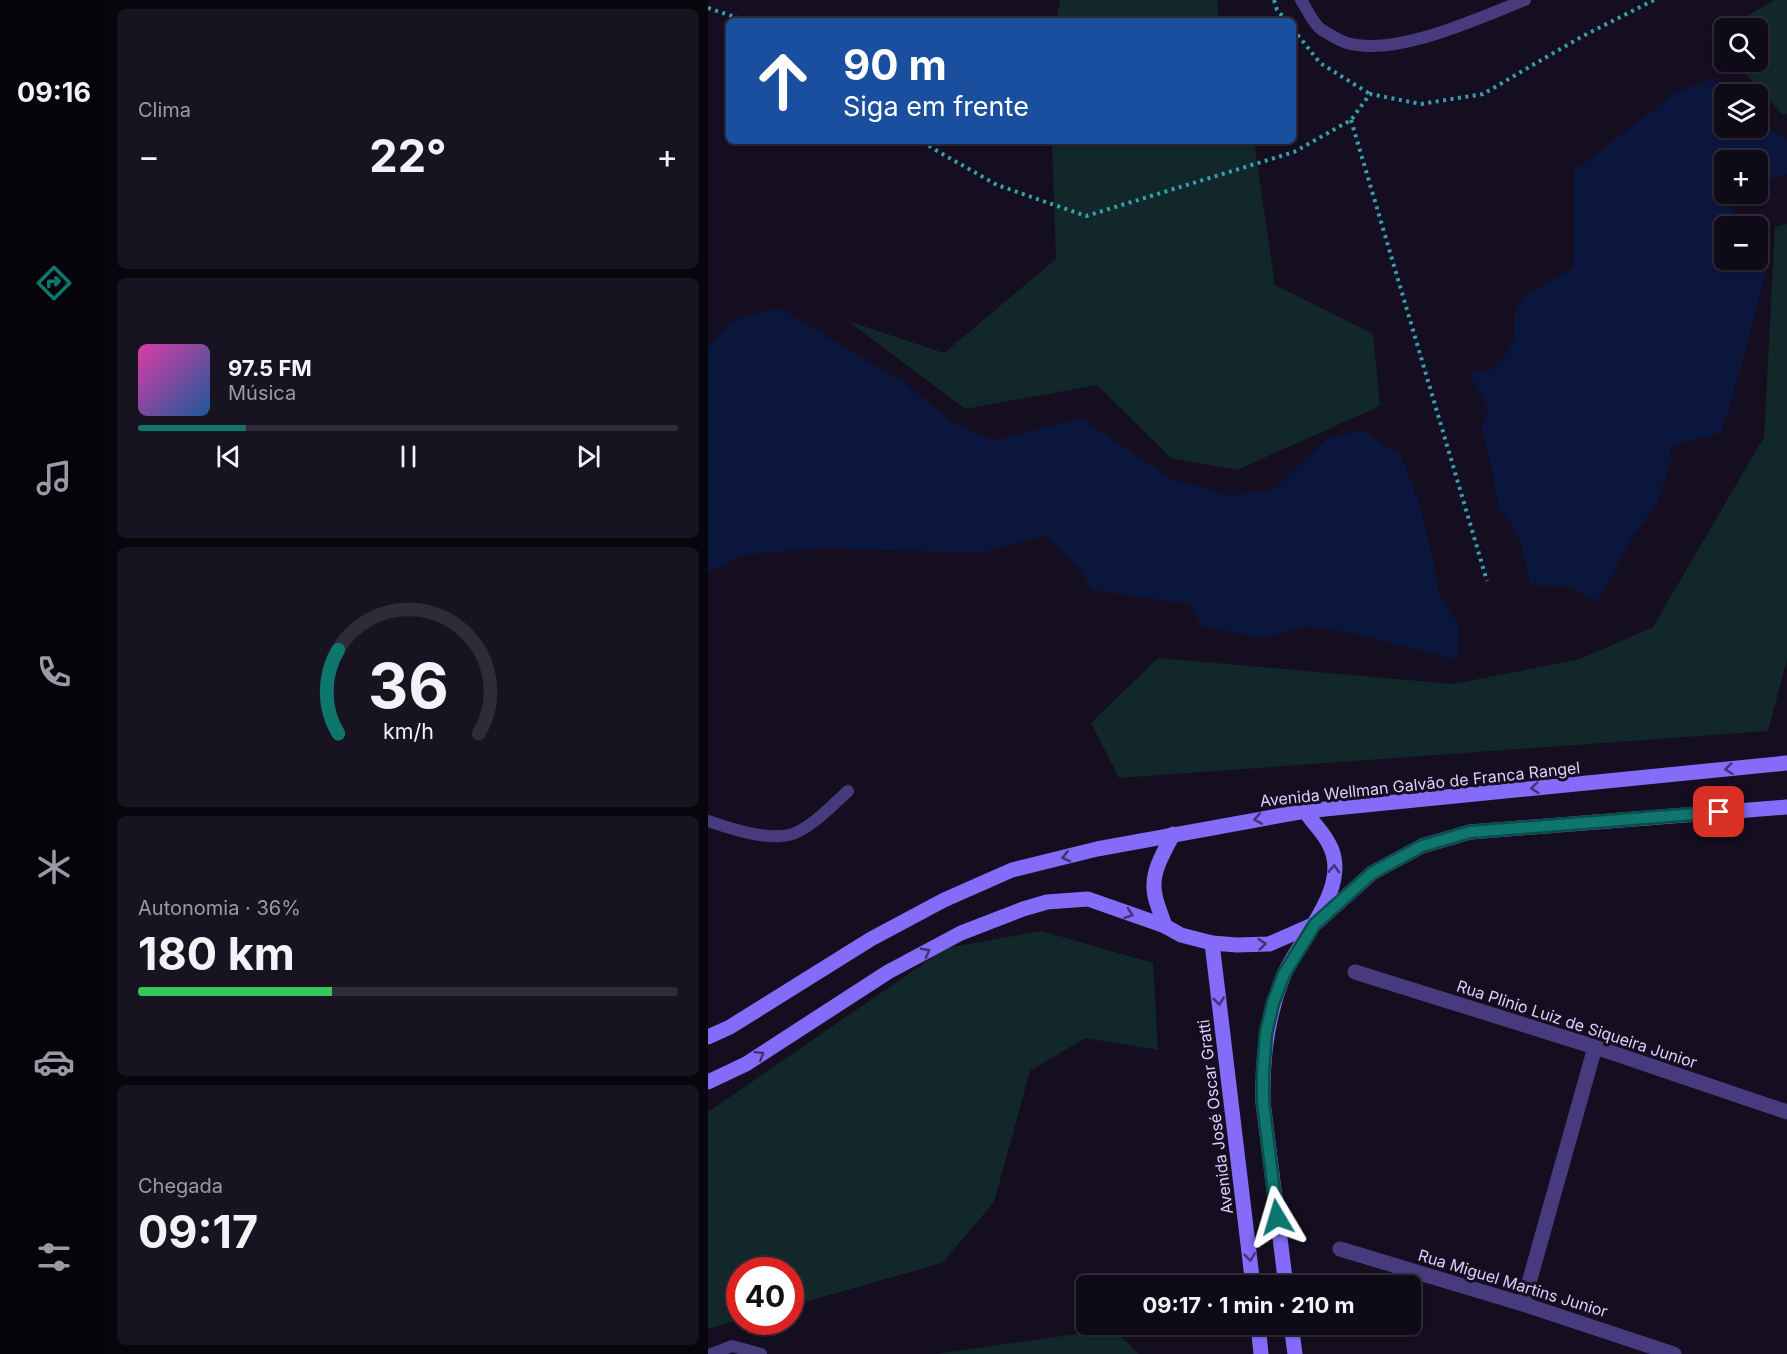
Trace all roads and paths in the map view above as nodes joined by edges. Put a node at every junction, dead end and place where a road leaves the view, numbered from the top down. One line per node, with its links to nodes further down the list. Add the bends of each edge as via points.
1 (1274, 0): 7 (path)
2 (1300, 0): 3 (lane, via 1320,28 1346,43 1374,46 1429,36)
3 (1525, 0)
4 (1654, 0): 9 (path, via 1483,94 1421,104)
5 (708, 8): 6 (path)
6 (738, 18)
7 (1285, 18)
8 (1296, 33): 9 (path, via 1320,63)
9 (1370, 94): 10 (path)
10 (1351, 120): 11 (path, via 1294,152 1086,216 997,185); 12 (path)
11 (926, 144)
12 (1487, 581)
13 (1787, 763): 16 (main road, Avenida Wellman Galvão de Franca Rangel, one-way to 16)
14 (848, 790): 17 (lane, via 816,820 791,835 768,836)
15 (1787, 807): 19 (main road, via 1470,832 1422,846 1372,873)
16 (1305, 811): 18 (main road, Avenida Wellman Galvão de Franca Rangel, one-way to 18); 19 (main road, one-way to 16, via 1334,877 1335,861 1330,844)
17 (708, 821)
18 (1173, 834): 20 (main road, via 1156,871 1154,885); 23 (main road, Avenida Wellman Galvão de Franca Rangel, one-way to 23, via 1097,849 993,878 871,939)
19 (1315, 924): 21 (main road, one-way to 19, via 1269,944); 29 (main road, via 1284,974 1266,1033 1263,1102)
20 (1165, 926): 21 (main road); 25 (main road, one-way to 20, via 746,1064 888,972 961,933 1023,909 1047,902 1088,900)
21 (1212, 943): 28 (main road, Avenida José Oscar Gratti, one-way to 28)
22 (1355, 972): 24 (street, Rua Plinio Luiz de Siqueira Junior)
23 (708, 1037)
24 (1595, 1047): 26 (street, Rua Plinio Luiz de Siqueira Junior); 30 (street)
25 (708, 1082)
26 (1787, 1112)
27 (1340, 1249): 30 (street, Rua Miguel Martins Junior)
28 (1252, 1275)
29 (1285, 1275)
30 (1523, 1304): 37 (street, Rua Miguel Martins Junior)
31 (1259, 1335): 35 (main road)
32 (1292, 1335): 36 (main road)
33 (711, 1354): 34 (lane, via 732,1346)
34 (761, 1354)
35 (1261, 1354)
36 (1295, 1354)
37 (1674, 1354)

